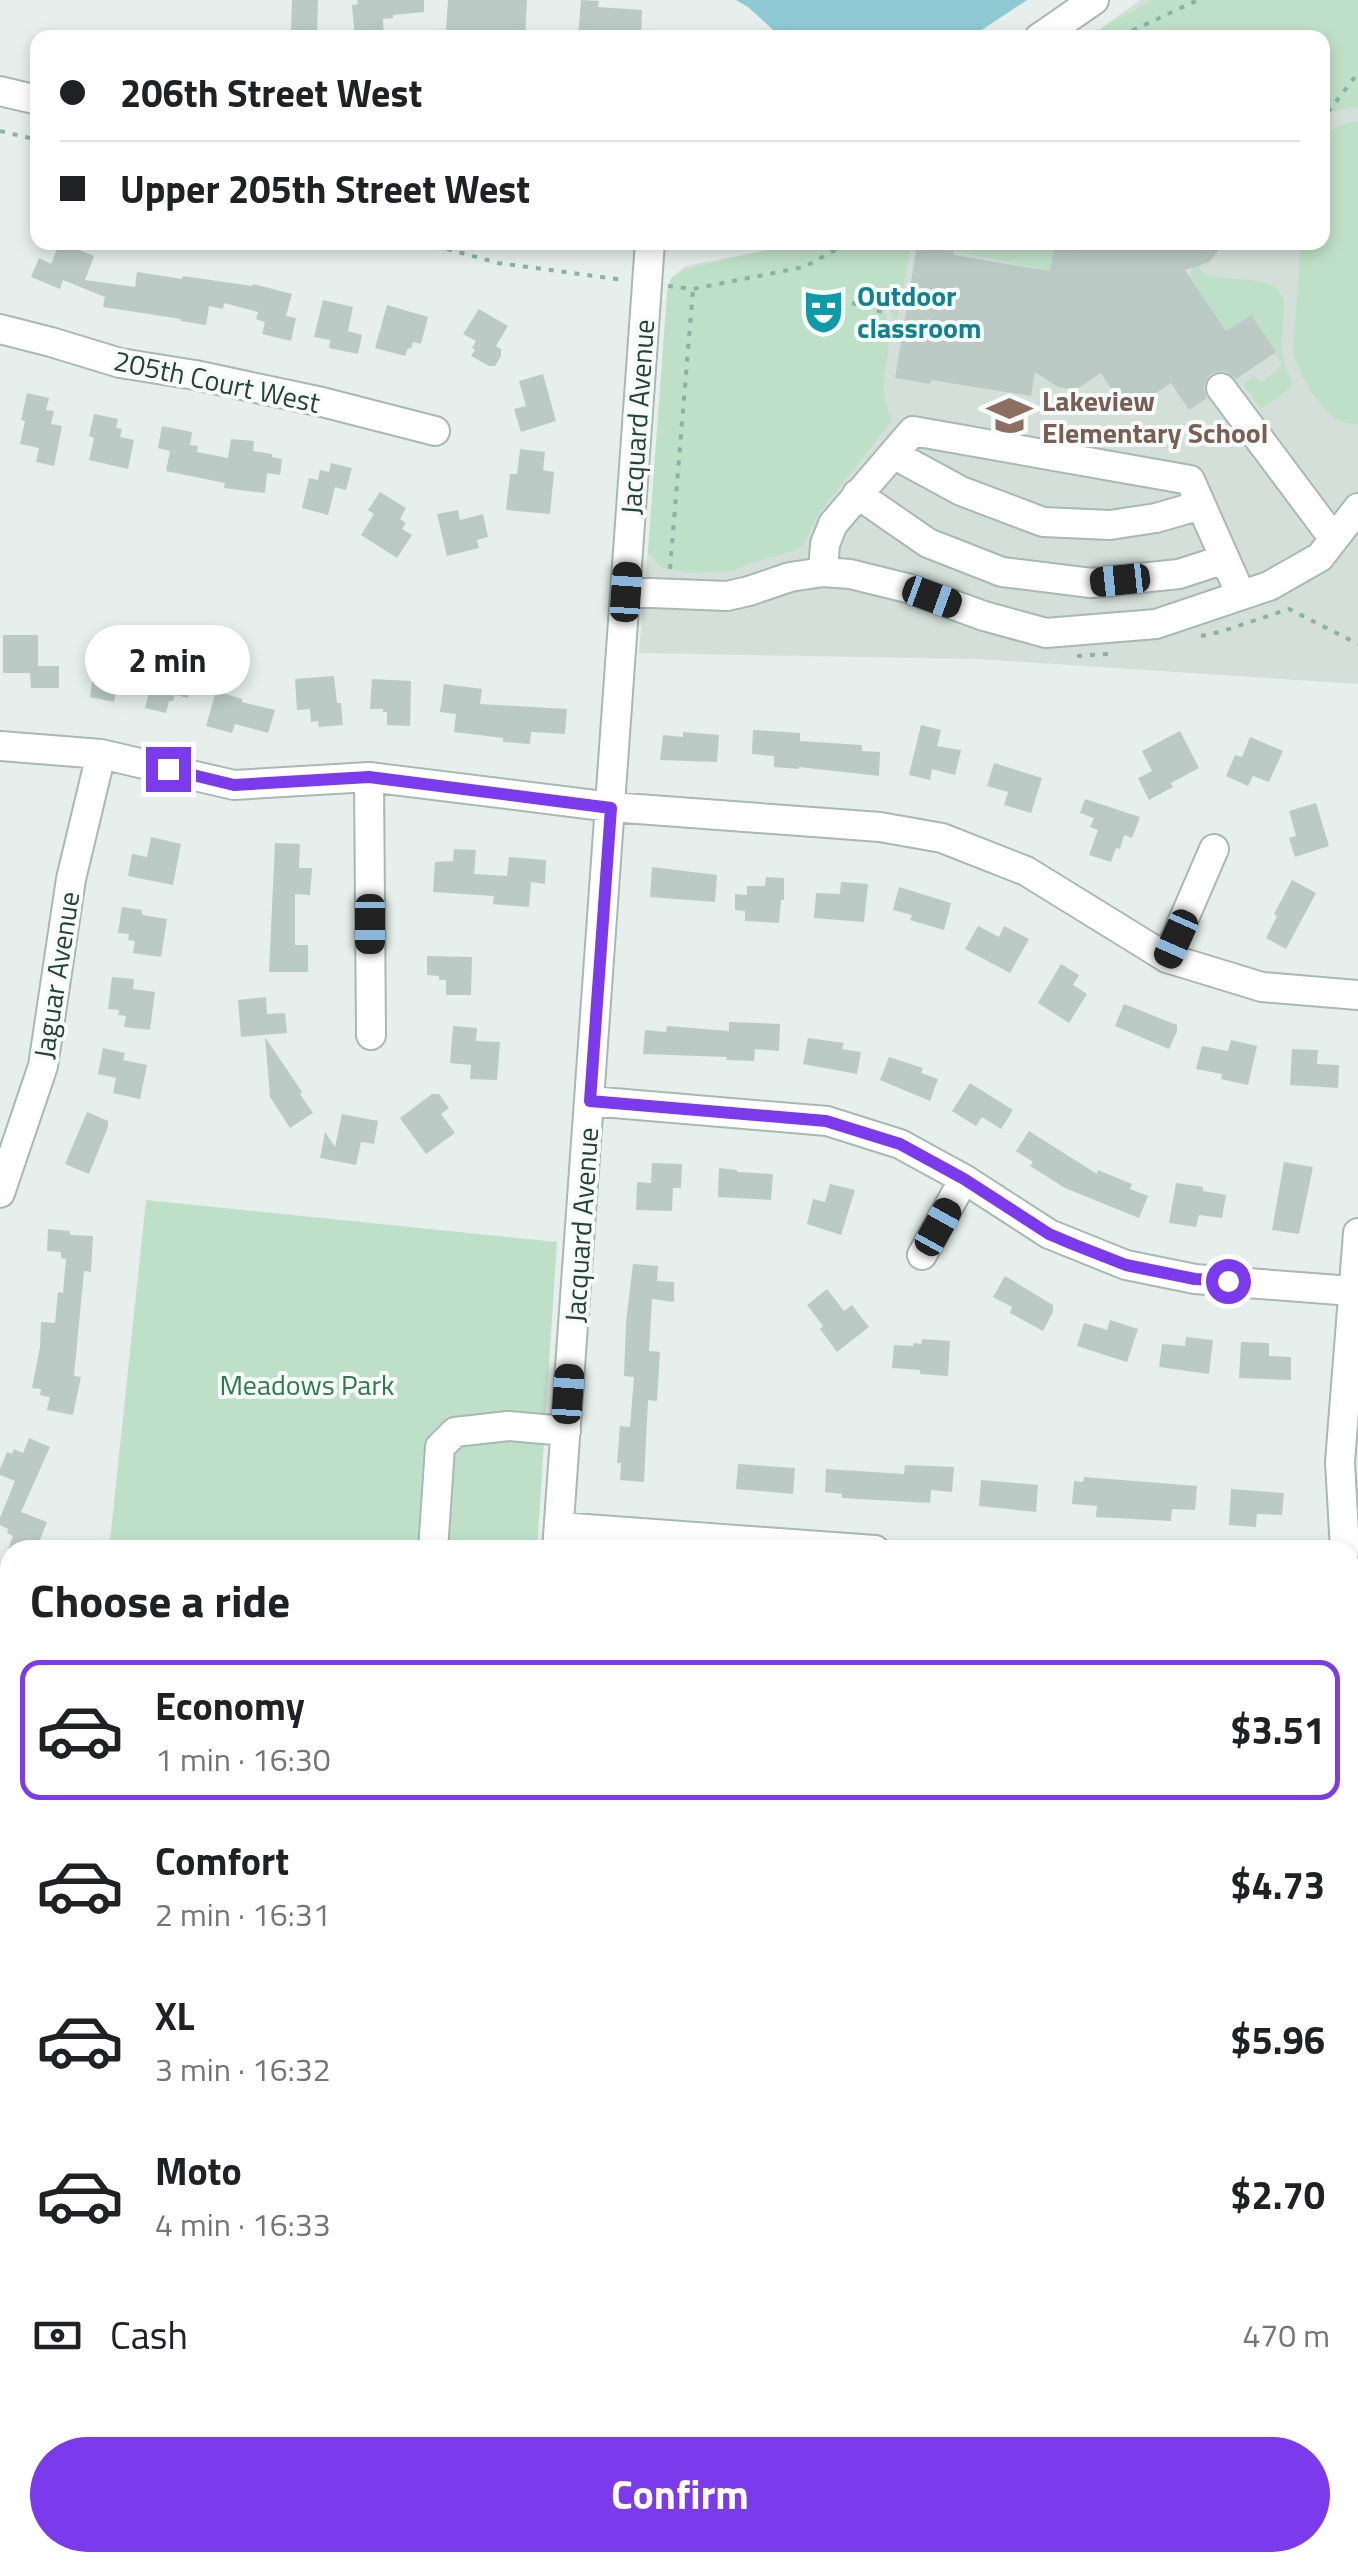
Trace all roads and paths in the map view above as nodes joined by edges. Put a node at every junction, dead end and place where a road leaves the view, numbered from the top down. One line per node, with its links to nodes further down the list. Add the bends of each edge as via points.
1 (1094, 0): 3 (street)
2 (1198, 0): 4 (path)
3 (1051, 30)
4 (1132, 30)
5 (1358, 72): 8 (path)
6 (0, 91): 7 (street)
7 (30, 98)
8 (1330, 109)
9 (0, 131): 10 (path)
10 (30, 138)
11 (451, 250): 14 (path)
12 (649, 250): 14 (street, Jacquard Avenue)
13 (836, 250): 14 (path, via 804,268 694,289)
14 (646, 283): 27 (street, Jacquard Avenue)
15 (852, 303): 16 (path)
16 (889, 314)
17 (0, 330): 19 (street, 205th Court West, via 120,363)
18 (1221, 388): 24 (street)
19 (435, 431)
20 (893, 454): 21 (street); 22 (street, via 1044,522 1110,525); 22 (street, via 914,431 1190,480)
21 (857, 494): 25 (street, via 928,544 1002,572 1090,583 1179,574); 26 (street, via 832,524)
22 (1201, 505): 25 (street)
23 (1358, 508): 24 (street)
24 (1334, 538): 28 (street, via 1320,557)
25 (1225, 559): 28 (street)
26 (822, 572): 27 (street, via 726,596); 28 (street, via 880,580 1046,633 1156,624)
27 (626, 592): 32 (street, Jacquard Avenue)
28 (1241, 595)
29 (0, 746): 30 (street)
30 (101, 754): 31 (street, via 234,785); 39 (street, Jaguar Avenue, via 71,878 43,1066)
31 (369, 777): 32 (street); 36 (street)
32 (611, 808): 34 (street, via 880,826 942,838 1026,871); 37 (street, Jacquard Avenue)
33 (1214, 849): 34 (street)
34 (1167, 958): 35 (street, via 1262,987)
35 (1358, 995)
36 (371, 1035)
37 (590, 1101): 38 (street, via 826,1121 900,1144); 43 (street, Jacquard Avenue)
38 (964, 1179): 41 (street); 42 (street, via 1049,1234 1126,1265 1195,1279)
39 (0, 1193)
40 (1358, 1232): 42 (street)
41 (922, 1255)
42 (1352, 1291): 47 (street, via 1340,1462)
43 (566, 1431): 44 (street, Jacquard Avenue); 45 (street, via 508,1426 455,1432 440,1446)
44 (558, 1538): 46 (street)
45 (434, 1540)
46 (611, 1540)
47 (1344, 1540)

